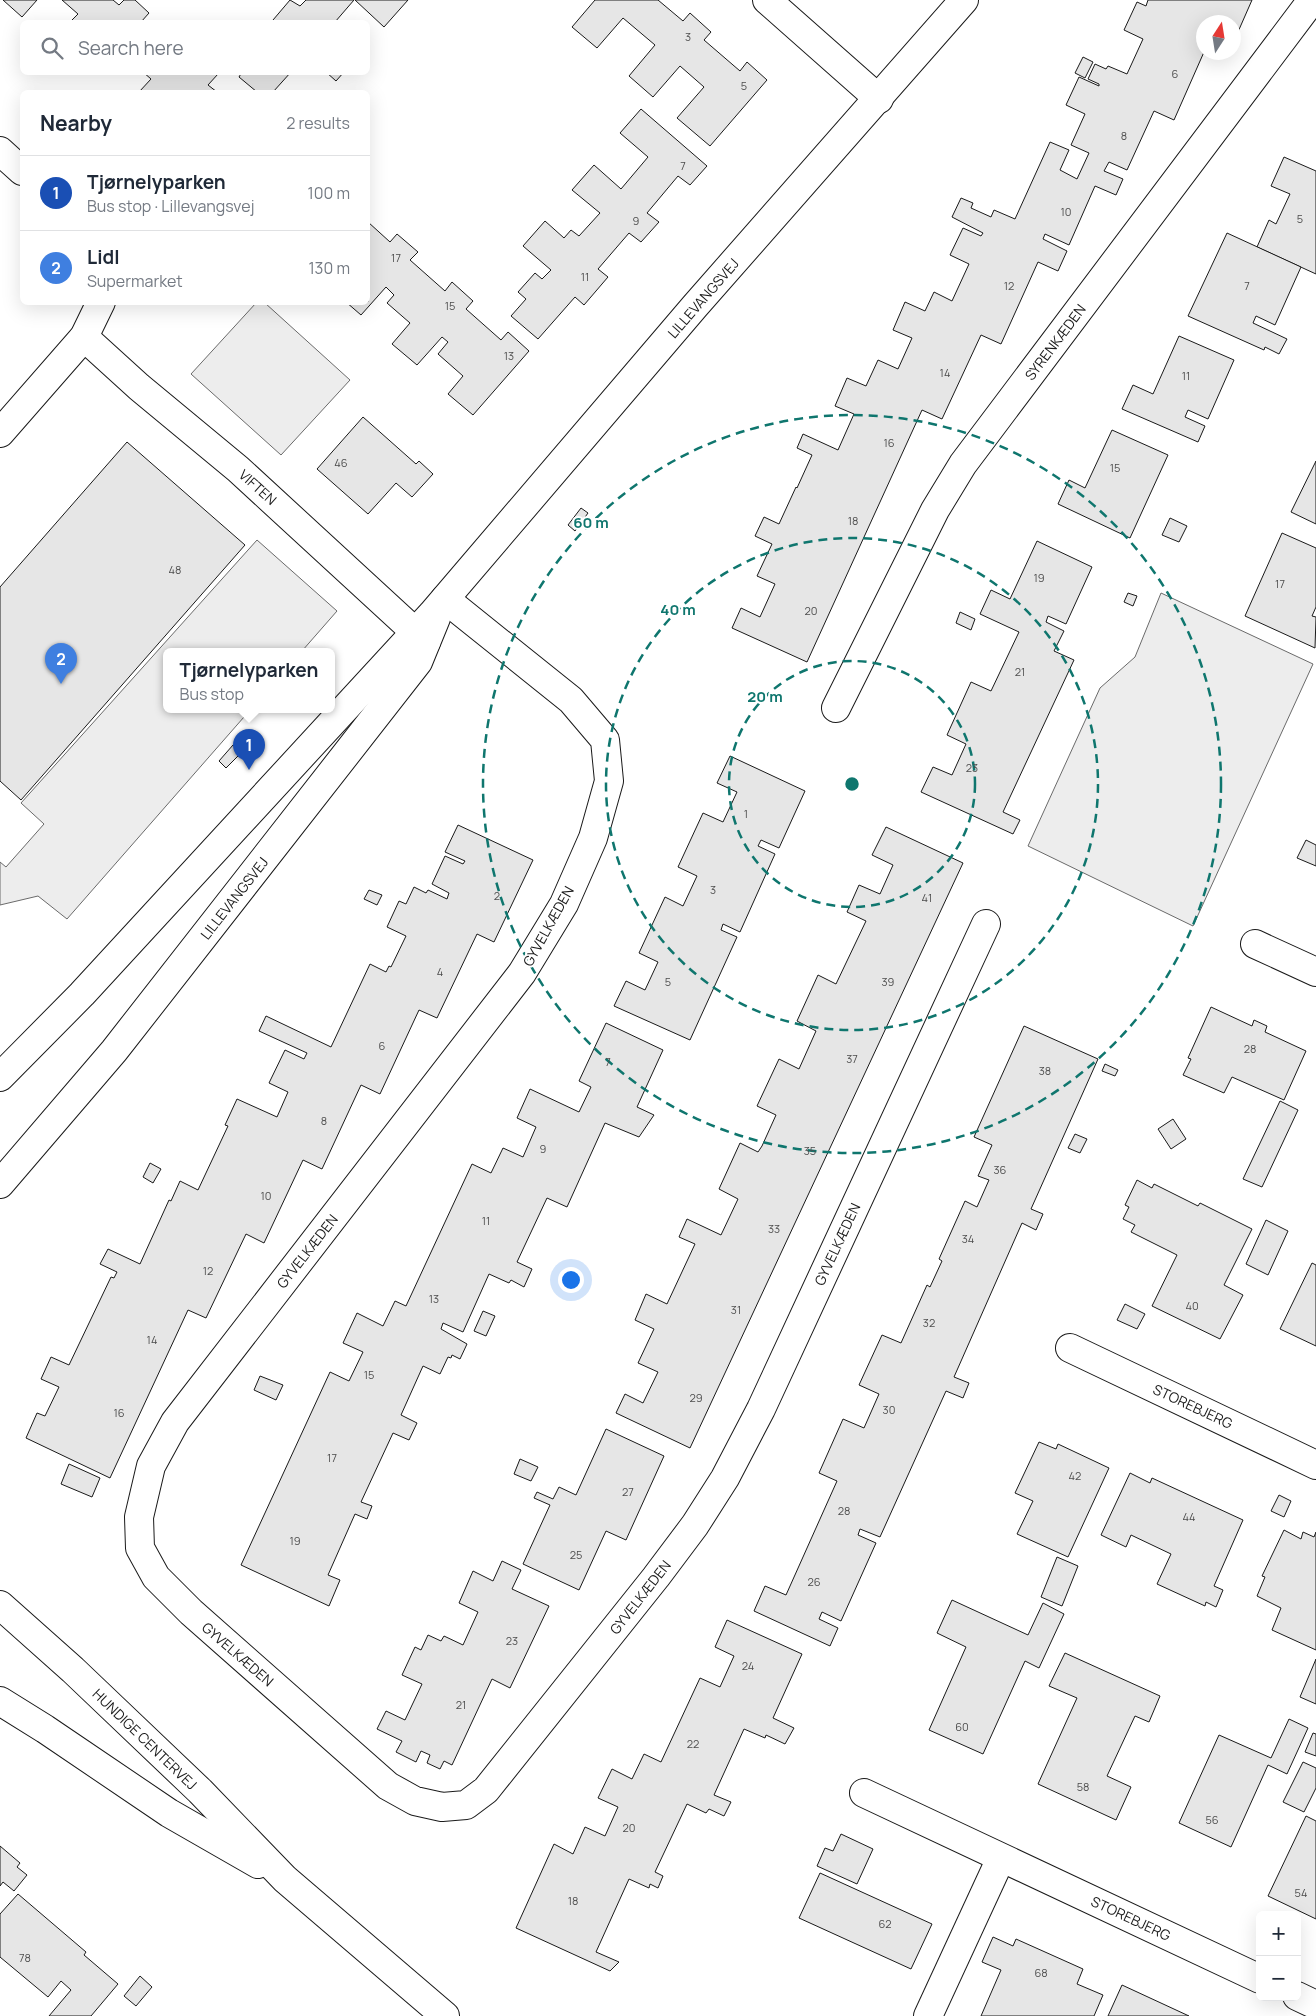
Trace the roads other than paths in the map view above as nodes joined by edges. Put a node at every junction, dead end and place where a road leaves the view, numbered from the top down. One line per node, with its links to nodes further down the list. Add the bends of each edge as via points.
1 (768, 0): 4 (street)
2 (964, 0): 4 (street, LILLEVANGSVEJ)
3 (1312, 0): 12 (street, SYRENKÆDEN, via 963,464 935,510)
4 (879, 99): 10 (street, LILLEVANGSVEJ, via 695,306)
5 (0, 151): 6 (street)
6 (20, 169)
7 (100, 305): 8 (street)
8 (84, 337): 9 (street); 11 (street, VIFTEN, via 238,469)
9 (0, 433)
10 (445, 599): 11 (street, LILLEVANGSVEJ); 13 (street, GYVELKÆDEN, via 571,700 605,740 609,781 593,838 564,904 522,973 175,1422 151,1466 139,1517 140,1548 156,1576 191,1612 388,1786 415,1801 442,1807 466,1805 486,1790 695,1524 725,1478 761,1409)
11 (421, 637): 16 (street, LILLEVANGSVEJ); 17 (street, LILLEVANGSVEJ, via 418,662 114,1051)
12 (836, 708)
13 (986, 924)
14 (1255, 944): 15 (street)
15 (1316, 972)
16 (0, 1077)
17 (0, 1184)
18 (1070, 1348): 19 (street, STOREBJERG)
19 (1316, 1464)
20 (0, 1605): 24 (street, HUNDIGE CENTERVEJ, via 193,1784)
21 (0, 1701): 24 (street, HUNDIGE CENTERVEJ, via 170,1813)
22 (864, 1794): 23 (street, STOREBJERG)
23 (1001, 1858): 25 (street, STOREBJERG); 29 (street)
24 (285, 1879): 28 (street, HUNDIGE CENTERVEJ)
25 (1256, 1977)
26 (1301, 1998): 27 (street)
27 (1316, 2005)
28 (445, 2016)
29 (928, 2016)

